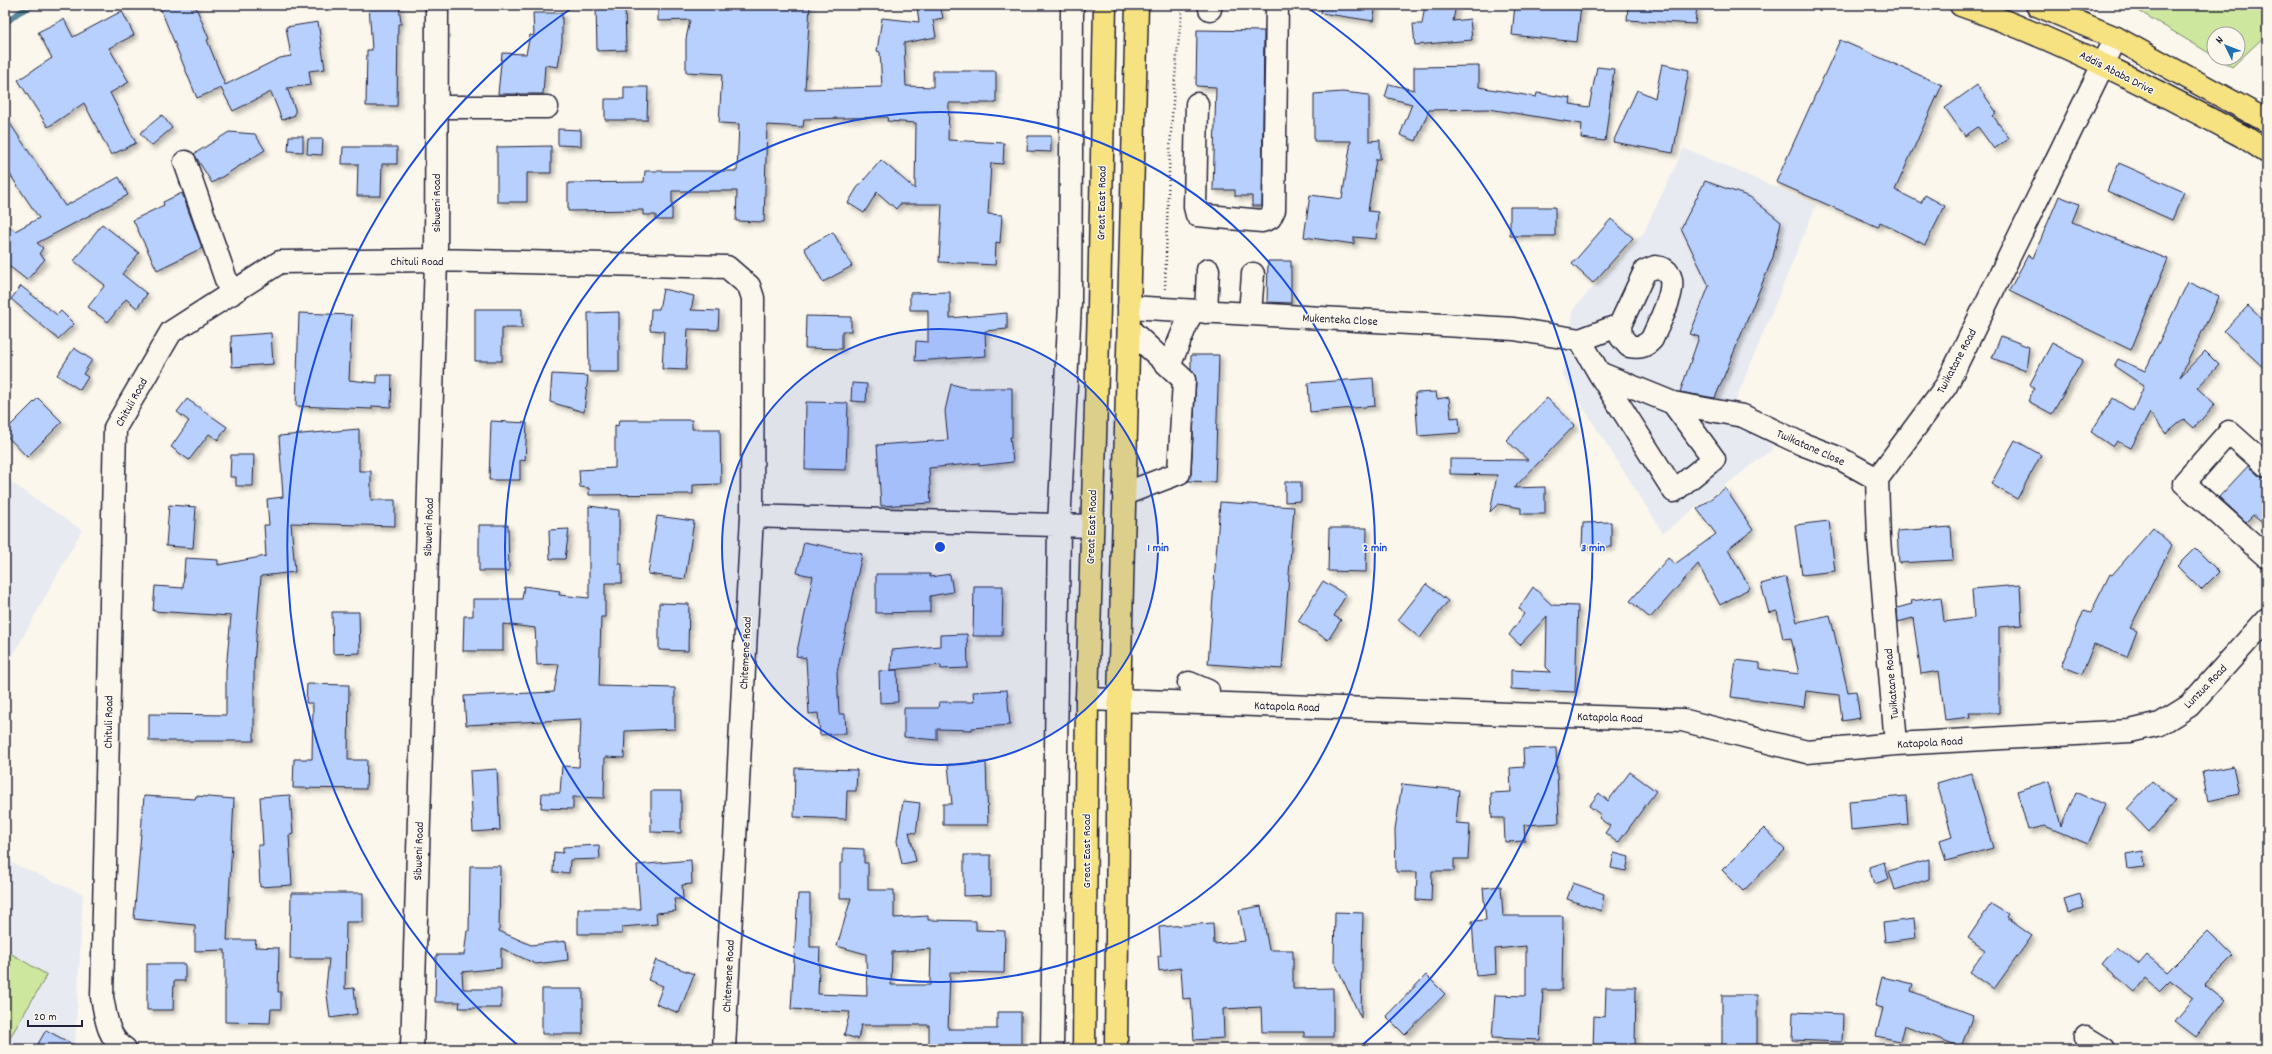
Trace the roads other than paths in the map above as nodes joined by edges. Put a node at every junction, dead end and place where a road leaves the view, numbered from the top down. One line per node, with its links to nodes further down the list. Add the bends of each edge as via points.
1 (437, 5): 11 (street, Sibweni Road)
2 (1105, 5): 35 (main road, Great East Road)
3 (1137, 5): 21 (main road)
4 (1277, 5): 10 (street, via 1274,210 1270,218 1262,221 1197,215)
5 (1962, 5): 9 (main road, Addis Ababa Drive, via 2050,39)
6 (2037, 5): 8 (main road)
7 (1072, 9): 34 (street, via 1070,303)
8 (2116, 38): 9 (street, Twikatane Road); 13 (main road)
9 (2103, 63): 14 (main road, Addis Ababa Drive, via 2246,138); 31 (street, Twikatane Road, via 1946,386)
10 (1197, 104)
11 (436, 107): 12 (street); 16 (street, Sibweni Road)
12 (547, 107)
13 (2267, 122)
14 (2267, 152)
15 (185, 162): 20 (street)
16 (436, 260): 17 (street, Chituli Road); 20 (street, Chituli Road, via 280,262); 45 (street, Sibweni Road)
17 (727, 267): 33 (street, Chitemene Road, via 748,286 753,298)
18 (1208, 270): 22 (street)
19 (1253, 274): 23 (street)
20 (231, 294): 44 (street, Chituli Road, via 171,332 115,428 102,997 109,1031)
21 (1128, 307): 22 (street, Mukenteka Close); 25 (main road)
22 (1199, 311): 23 (street, Mukenteka Close); 27 (street)
23 (1250, 314): 26 (street, Mukenteka Close, via 1514,329)
24 (1620, 325): 26 (street)
25 (1129, 329): 27 (street); 32 (main road)
26 (1580, 340): 28 (street)
27 (1169, 366): 32 (street, via 1184,380 1179,473)
28 (1599, 373): 29 (street, Twikatane Close); 29 (street, via 1674,491 1714,459)
29 (1672, 403): 31 (street, Twikatane Close, via 1744,416 1802,444 1841,459)
30 (2267, 466): 36 (street, via 2229,432 2184,483)
31 (1877, 479): 43 (street, Twikatane Road, via 1879,539)
32 (1124, 494): 40 (main road)
33 (752, 516): 34 (street); 46 (street, Chitemene Road)
34 (1059, 526): 35 (street); 47 (street)
35 (1091, 526): 39 (main road, Great East Road)
36 (2267, 557)
37 (2267, 619): 42 (street, Lunzua Road, via 2189,706 2160,724)
38 (1189, 683): 41 (street, via 1208,691)
39 (1087, 699): 40 (street, Katapola Road); 48 (main road, Great East Road)
40 (1119, 700): 41 (street, Katapola Road); 49 (main road)
41 (1206, 703): 43 (street, Katapola Road, via 1682,720 1807,752)
42 (2130, 731): 43 (street, Katapola Road)
43 (1896, 744)
44 (125, 1049)
45 (412, 1049)
46 (724, 1049)
47 (1052, 1049)
48 (1084, 1049)
49 (1116, 1049)

